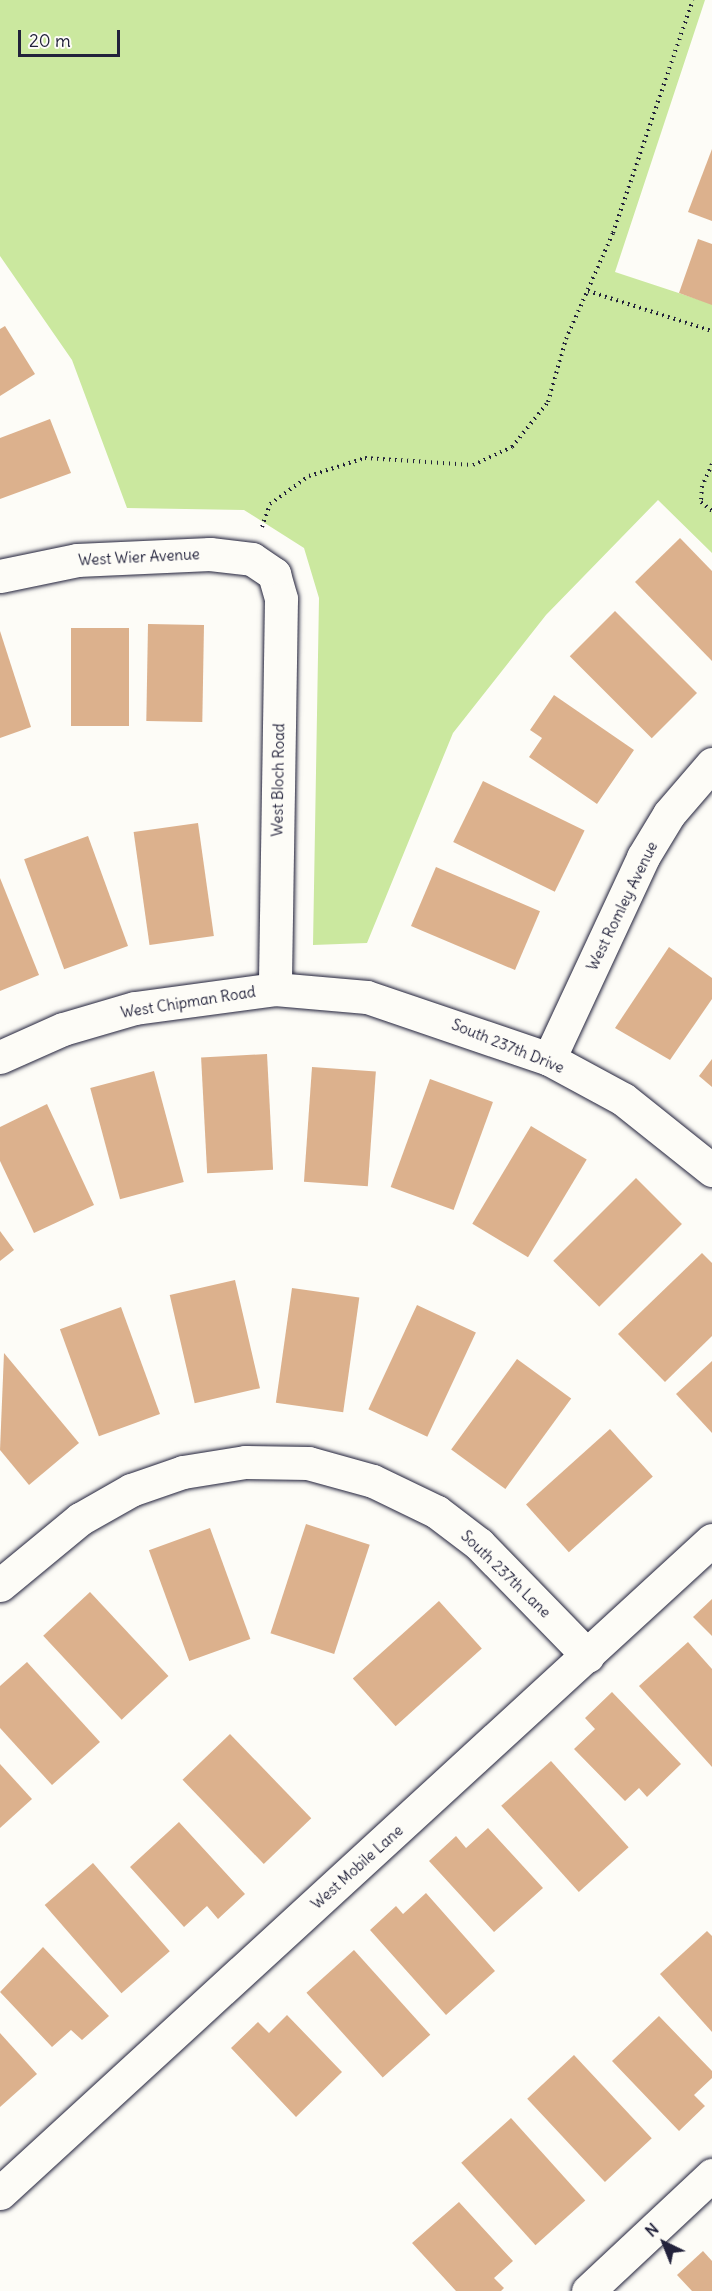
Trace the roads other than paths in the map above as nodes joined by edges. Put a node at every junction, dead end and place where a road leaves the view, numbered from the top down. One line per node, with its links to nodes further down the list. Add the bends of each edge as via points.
1 (263, 567): 2 (street, West Wier Avenue, via 210,554 76,560); 4 (street, West Bloch Road, via 280,599)
2 (0, 576)
3 (712, 764): 6 (street, West Romley Avenue, via 669,814 643,857)
4 (275, 988): 5 (street, West Chipman Road, via 135,1008 63,1029); 6 (street, South 237th Drive, via 367,997)
5 (0, 1057)
6 (549, 1059): 7 (street, South 237th Drive, via 623,1099)
7 (712, 1170)
8 (712, 1540): 10 (street, West Mobile Lane)
9 (0, 1585): 10 (street, South 237th Lane, via 80,1519 131,1490 183,1472 244,1462 308,1463 373,1481 437,1512 479,1544)
10 (588, 1656): 12 (street, West Mobile Lane)
11 (712, 2175): 13 (street)
12 (0, 2193)
13 (588, 2291)

